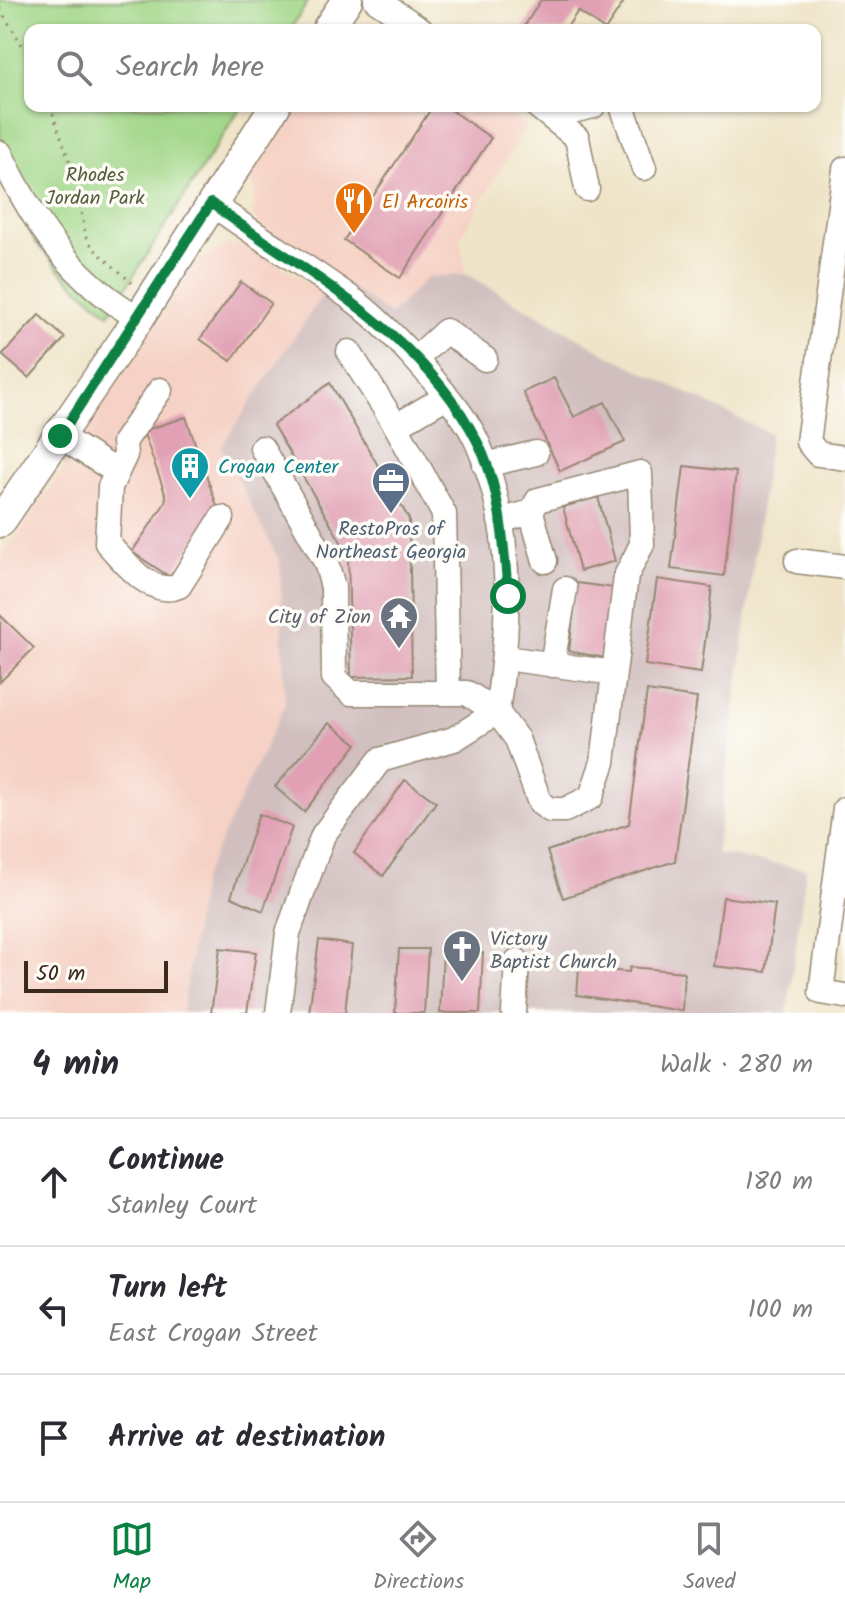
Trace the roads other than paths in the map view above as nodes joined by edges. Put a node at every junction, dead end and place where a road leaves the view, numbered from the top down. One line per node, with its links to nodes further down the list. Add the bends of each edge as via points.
1 (347, 0): 3 (main road)
2 (376, 0): 4 (street)
3 (331, 24)
4 (413, 24)
5 (271, 112): 12 (main road)
6 (545, 112): 11 (street, via 577,138)
7 (624, 112): 9 (street)
8 (0, 153): 13 (street, via 40,228 66,259)
9 (644, 168)
10 (845, 169): 23 (street, via 808,442 818,454)
11 (587, 189)
12 (211, 203): 13 (main road); 15 (street, via 357,303)
13 (139, 318): 20 (main road)
14 (349, 352): 19 (street)
15 (415, 359): 16 (street, via 446,331); 18 (street)
16 (485, 359)
17 (160, 390): 25 (street, via 124,442 125,455)
18 (447, 396): 19 (street); 24 (street, via 478,442)
19 (396, 426): 37 (street, via 444,514)
20 (60, 436): 25 (street); 29 (main road)
21 (262, 448): 37 (street, via 326,562 333,587 334,677 351,693)
22 (536, 453): 24 (street)
23 (845, 458)
24 (485, 465): 28 (street)
25 (115, 471): 27 (street, via 107,543 153,587 179,586)
26 (531, 512): 28 (street); 30 (street); 36 (street, via 538,500 640,473 642,544 626,576)
27 (222, 518)
28 (500, 521): 34 (street, via 508,596)
29 (0, 522)
30 (545, 561)
31 (797, 561): 32 (street)
32 (845, 567)
33 (565, 589): 35 (street)
34 (505, 658): 35 (street); 38 (street)
35 (552, 665): 36 (street)
36 (614, 673): 38 (street, via 599,781 591,797 565,810 550,810 540,803 517,739)
37 (448, 693): 38 (street, via 467,693)
38 (497, 712): 43 (street, via 454,739 380,760 323,835 288,933)
39 (845, 809): 40 (street)
40 (840, 885): 42 (street, via 821,992)
41 (517, 961): 44 (street)
42 (845, 996)
43 (278, 1013)
44 (514, 1013)

